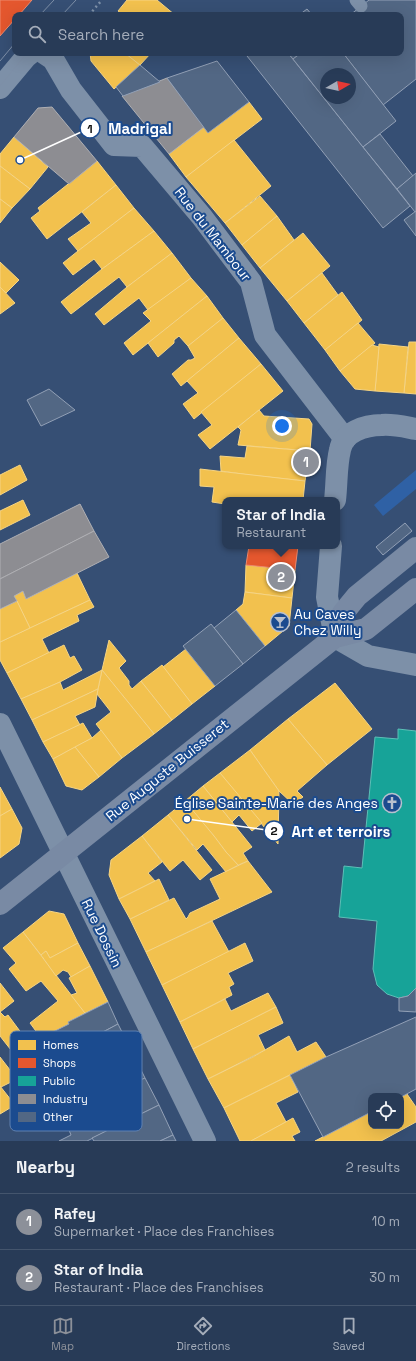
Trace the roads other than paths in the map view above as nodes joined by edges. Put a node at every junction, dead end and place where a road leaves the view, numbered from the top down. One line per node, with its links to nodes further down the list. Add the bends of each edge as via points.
1 (27, 56): 3 (street)
2 (48, 56): 5 (street, Rue du Mambour, via 114,145 142,146 202,217 251,282 265,335)
3 (0, 88)
4 (416, 429): 5 (street, via 376,425 356,430)
5 (345, 439): 6 (street, via 340,449)
6 (335, 497)
7 (416, 548): 10 (street, via 357,596 343,613)
8 (331, 549): 10 (street, via 327,597)
9 (416, 589): 10 (street, via 366,629)
10 (335, 637): 11 (street, via 368,656); 13 (street, Rue Auguste Buisseret)
11 (416, 665)
12 (0, 724): 13 (street, Rue Dossin)
13 (63, 853): 14 (street, Rue Auguste Buisseret); 15 (street, Rue Dossin)
14 (0, 904)
15 (205, 1141)

